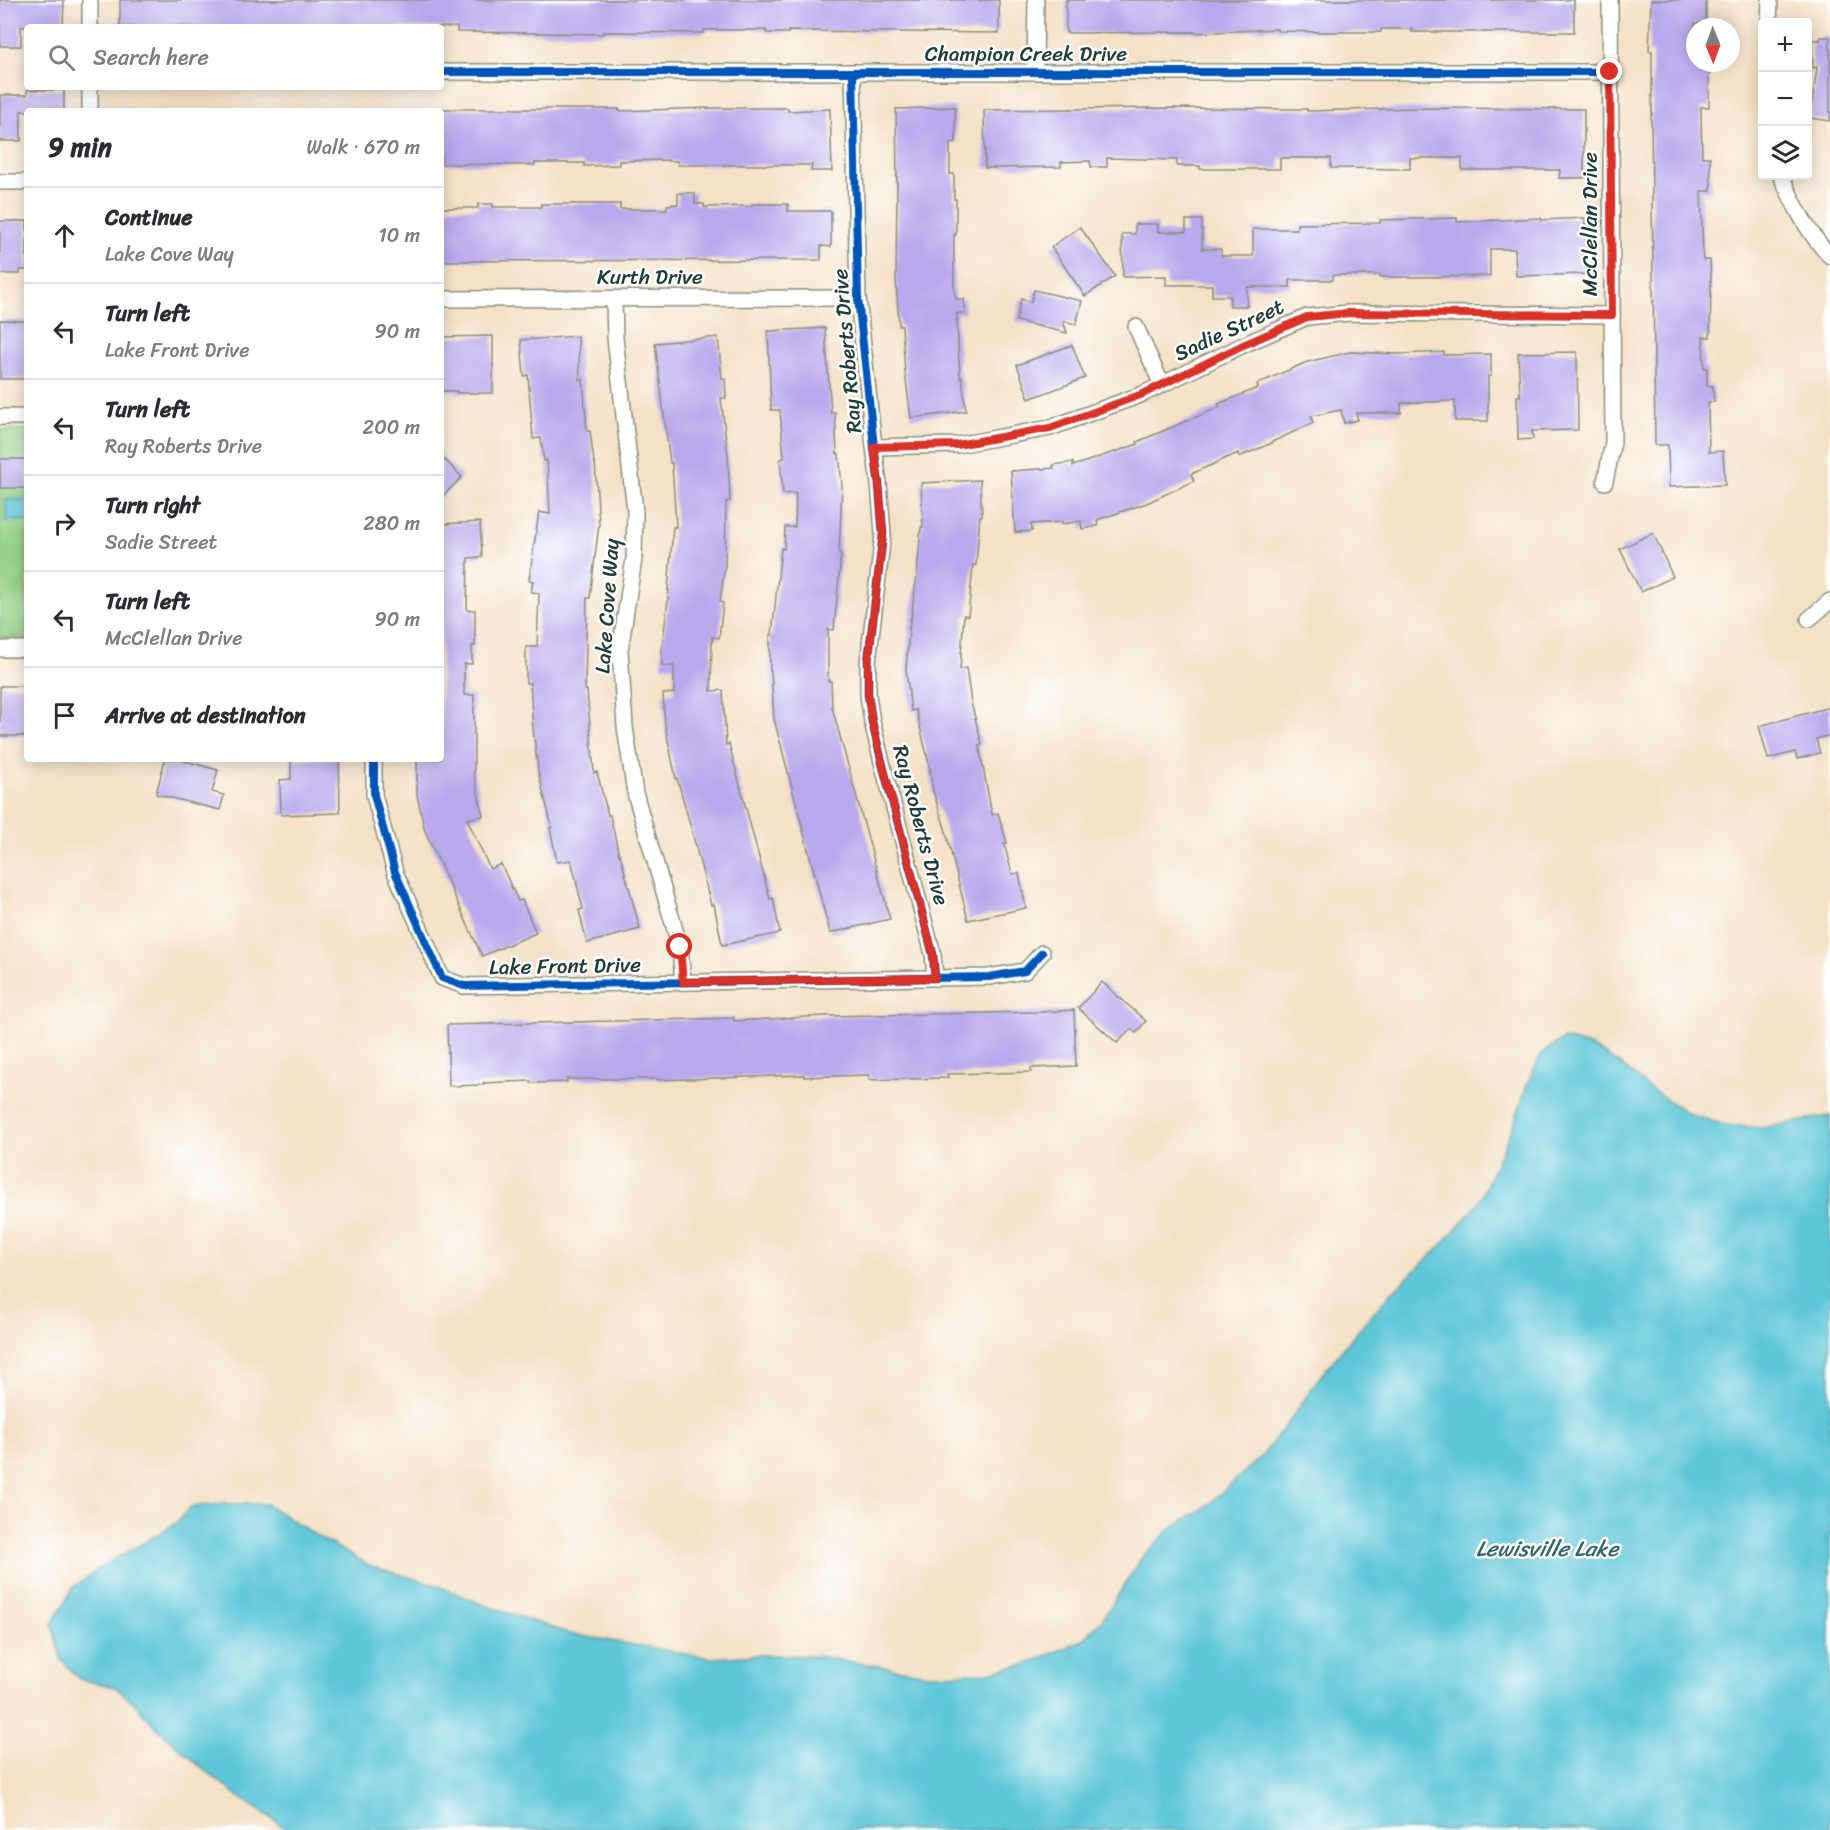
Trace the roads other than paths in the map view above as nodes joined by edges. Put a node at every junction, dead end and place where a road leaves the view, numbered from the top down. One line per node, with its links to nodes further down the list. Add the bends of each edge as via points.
1 (90, 0): 6 (street)
2 (1036, 0): 9 (street)
3 (1610, 0): 10 (street, McClellan Drive)
4 (1770, 0): 5 (street)
5 (1769, 18)
6 (90, 24)
7 (444, 72): 8 (street, Champion Creek Drive)
8 (853, 72): 9 (street, Champion Creek Drive); 18 (street, Ray Roberts Drive)
9 (1035, 72): 10 (street, Champion Creek Drive)
10 (1610, 72): 20 (street, McClellan Drive)
11 (90, 90): 12 (street)
12 (90, 108)
13 (1783, 180): 16 (street, via 1799,215)
14 (0, 182): 15 (street)
15 (24, 182)
16 (1830, 256)
17 (614, 298): 18 (street, Kurth Drive); 19 (street, Kurth Drive); 34 (street, Lake Cove Way, via 634,511 634,559 620,650 625,727 635,793 680,947)
18 (858, 298): 25 (street, Ray Roberts Drive)
19 (444, 299)
20 (1612, 315): 22 (street, Sadie Street, via 1349,313 1307,317); 26 (street, McClellan Drive, via 1612,442)
21 (1136, 327): 22 (street)
22 (1162, 385): 25 (street, Sadie Street, via 1050,428 957,445)
23 (0, 417): 24 (street)
24 (24, 417)
25 (874, 447): 33 (street, Ray Roberts Drive, via 883,534 868,662 868,695 874,732 933,954)
26 (1605, 482)
27 (1830, 602): 28 (street)
28 (1809, 619)
29 (0, 649): 30 (street)
30 (24, 649)
31 (374, 762): 34 (street, Lake Front Drive, via 374,795 395,872 442,978 464,986)
32 (1042, 953): 33 (street, Lake Front Drive, via 1025,971 989,977)
33 (935, 978): 34 (street, Lake Front Drive)
34 (683, 982)

